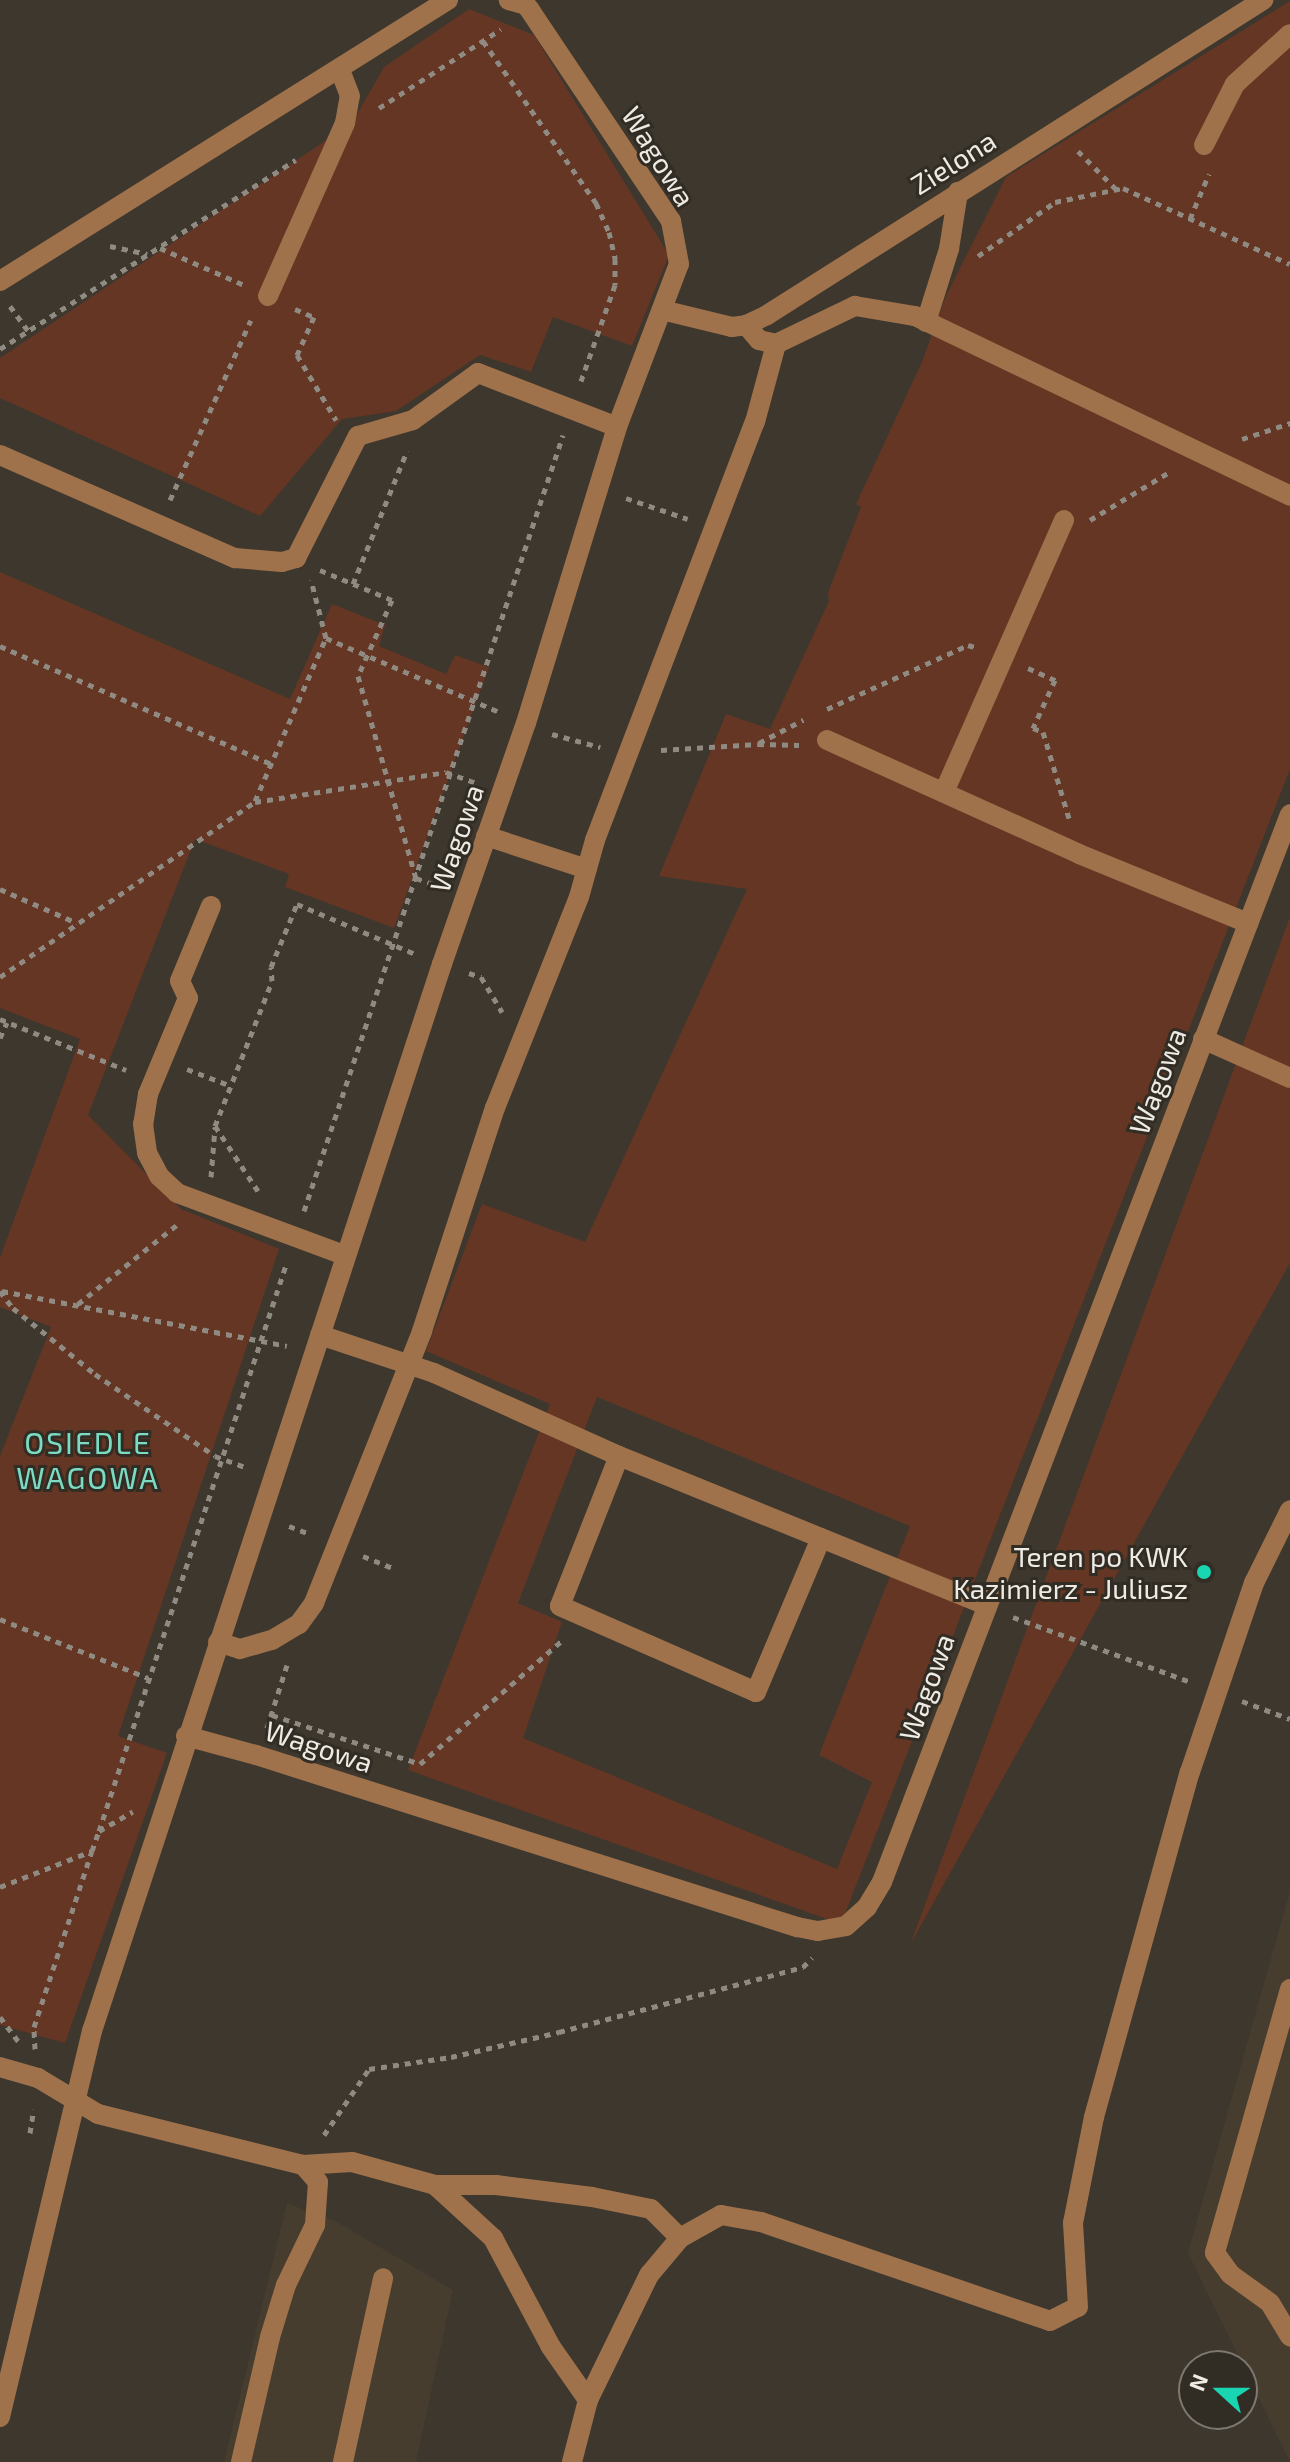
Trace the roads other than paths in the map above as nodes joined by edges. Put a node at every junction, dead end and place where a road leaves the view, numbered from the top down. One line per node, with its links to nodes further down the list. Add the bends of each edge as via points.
1 (448, 0): 5 (street)
2 (1263, 0): 7 (street, Zielona)
3 (525, 4): 10 (street, Wagowa, via 671,221 679,264)
4 (1290, 34): 6 (street, via 1235,84)
5 (340, 70): 8 (street); 9 (street, via 350,96 341,132)
6 (1204, 145)
7 (958, 192): 11 (street, via 949,249); 12 (street, Zielona)
8 (0, 281)
9 (266, 294)
10 (662, 310): 12 (street); 14 (street, Wagowa)
11 (926, 322): 13 (street, via 855,306); 16 (street)
12 (739, 326): 13 (street)
13 (776, 344): 22 (street, via 755,422)
14 (617, 427): 15 (street, via 478,373 413,420 358,436 296,558 262,563 235,558); 21 (street, Wagowa)
15 (0, 455)
16 (1290, 496)
17 (1064, 520): 19 (street)
18 (827, 740): 19 (street)
19 (945, 790): 24 (street, via 1079,854)
20 (1290, 814): 24 (street, Wagowa)
21 (486, 836): 22 (street); 27 (street, Wagowa)
22 (587, 869): 29 (street, via 495,1108)
23 (211, 906): 27 (street, via 180,981 188,998 153,1081 143,1124 147,1153 159,1176 177,1193)
24 (1248, 923): 25 (street, Wagowa)
25 (1203, 1039): 26 (street); 33 (street, Wagowa)
26 (1290, 1078)
27 (346, 1256): 28 (street, Wagowa)
28 (318, 1344): 29 (street); 34 (street, Wagowa)
29 (407, 1366): 30 (street, via 434,1373); 34 (street, via 314,1603 299,1624 272,1640 240,1649)
30 (619, 1456): 32 (street); 32 (street, via 560,1606 756,1692)
31 (1290, 1510): 41 (street, via 1254,1583 1190,1772 1094,2117 1073,2223 1078,2307 1050,2321 761,2222 721,2215)
32 (821, 1538): 33 (street)
33 (986, 1605): 35 (street, Wagowa, via 882,1882 867,1907 846,1926 818,1931)
34 (218, 1642): 35 (street, Wagowa)
35 (186, 1736): 38 (street, Wagowa, via 92,2031)
36 (1290, 1989): 43 (street, via 1215,2253 1230,2274 1270,2303)
37 (0, 2067): 38 (street, via 38,2078)
38 (76, 2103): 39 (street, via 98,2114); 45 (street, Wagowa)
39 (303, 2165): 40 (street, via 352,2162); 46 (street, via 318,2182 315,2225 286,2285)
40 (435, 2185): 41 (street, via 496,2185 651,2209); 44 (street, via 493,2238 551,2347)
41 (680, 2238): 44 (street, via 649,2275)
42 (383, 2278): 47 (street)
43 (1290, 2336)
44 (588, 2400): 48 (street)
45 (0, 2417)
46 (241, 2462)
47 (343, 2462)
48 (572, 2462)

